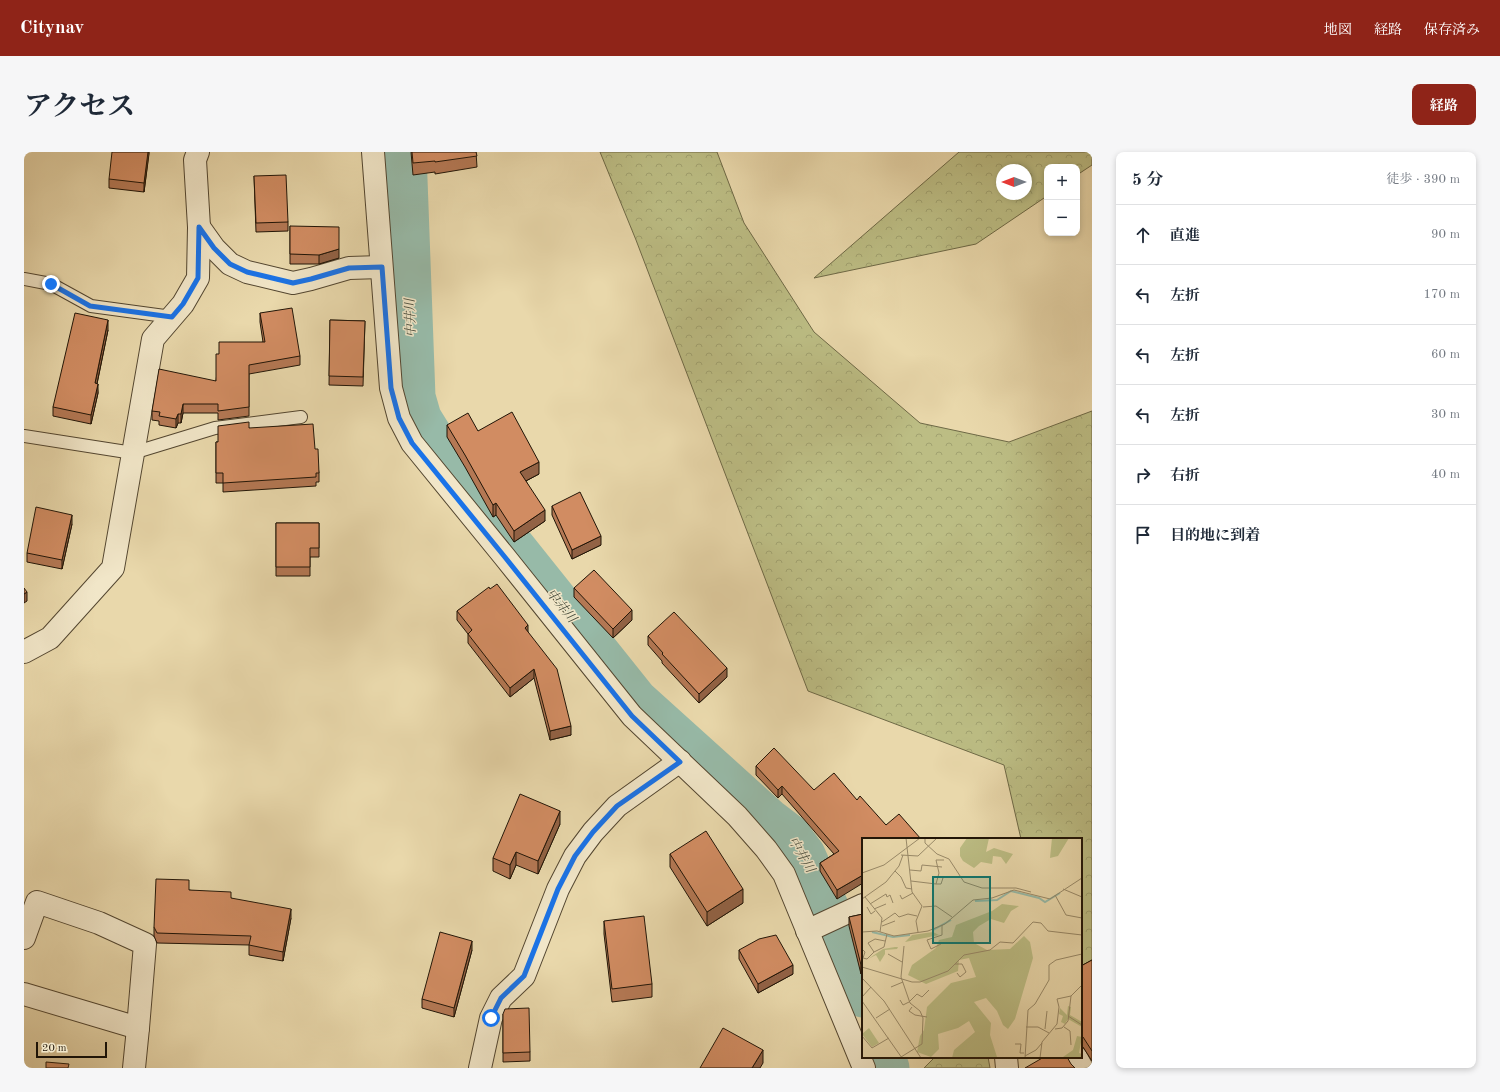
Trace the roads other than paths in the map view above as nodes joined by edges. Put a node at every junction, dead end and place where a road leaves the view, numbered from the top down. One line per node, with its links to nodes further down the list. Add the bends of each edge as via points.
1 (198, 152): 3 (street, via 195,160)
2 (373, 152): 4 (street)
3 (199, 227): 4 (street, via 230,264 247,272 293,283 349,268); 6 (street, via 198,278)
4 (382, 267): 11 (street, via 391,388 399,418 412,443 632,716)
5 (24, 279): 6 (lane, via 51,284 90,306)
6 (172, 317): 9 (street, via 153,339)
7 (301, 417): 9 (lane, via 215,428)
8 (24, 436): 9 (lane)
9 (133, 453): 10 (street, via 113,568 50,638)
10 (24, 652)
11 (680, 762): 13 (street, via 737,816 766,849 784,874); 20 (street, via 617,806 575,856 558,889 524,976 501,998 491,1018)
12 (855, 909): 13 (street)
13 (812, 928): 21 (street)
14 (24, 938): 16 (street, via 37,902 99,923 145,944)
15 (24, 994): 16 (street)
16 (138, 1028): 19 (street)
17 (1006, 1058): 22 (street)
18 (1077, 1058): 23 (street)
19 (134, 1068)
20 (480, 1068)
21 (864, 1068)
22 (1007, 1068)
23 (1082, 1068)

